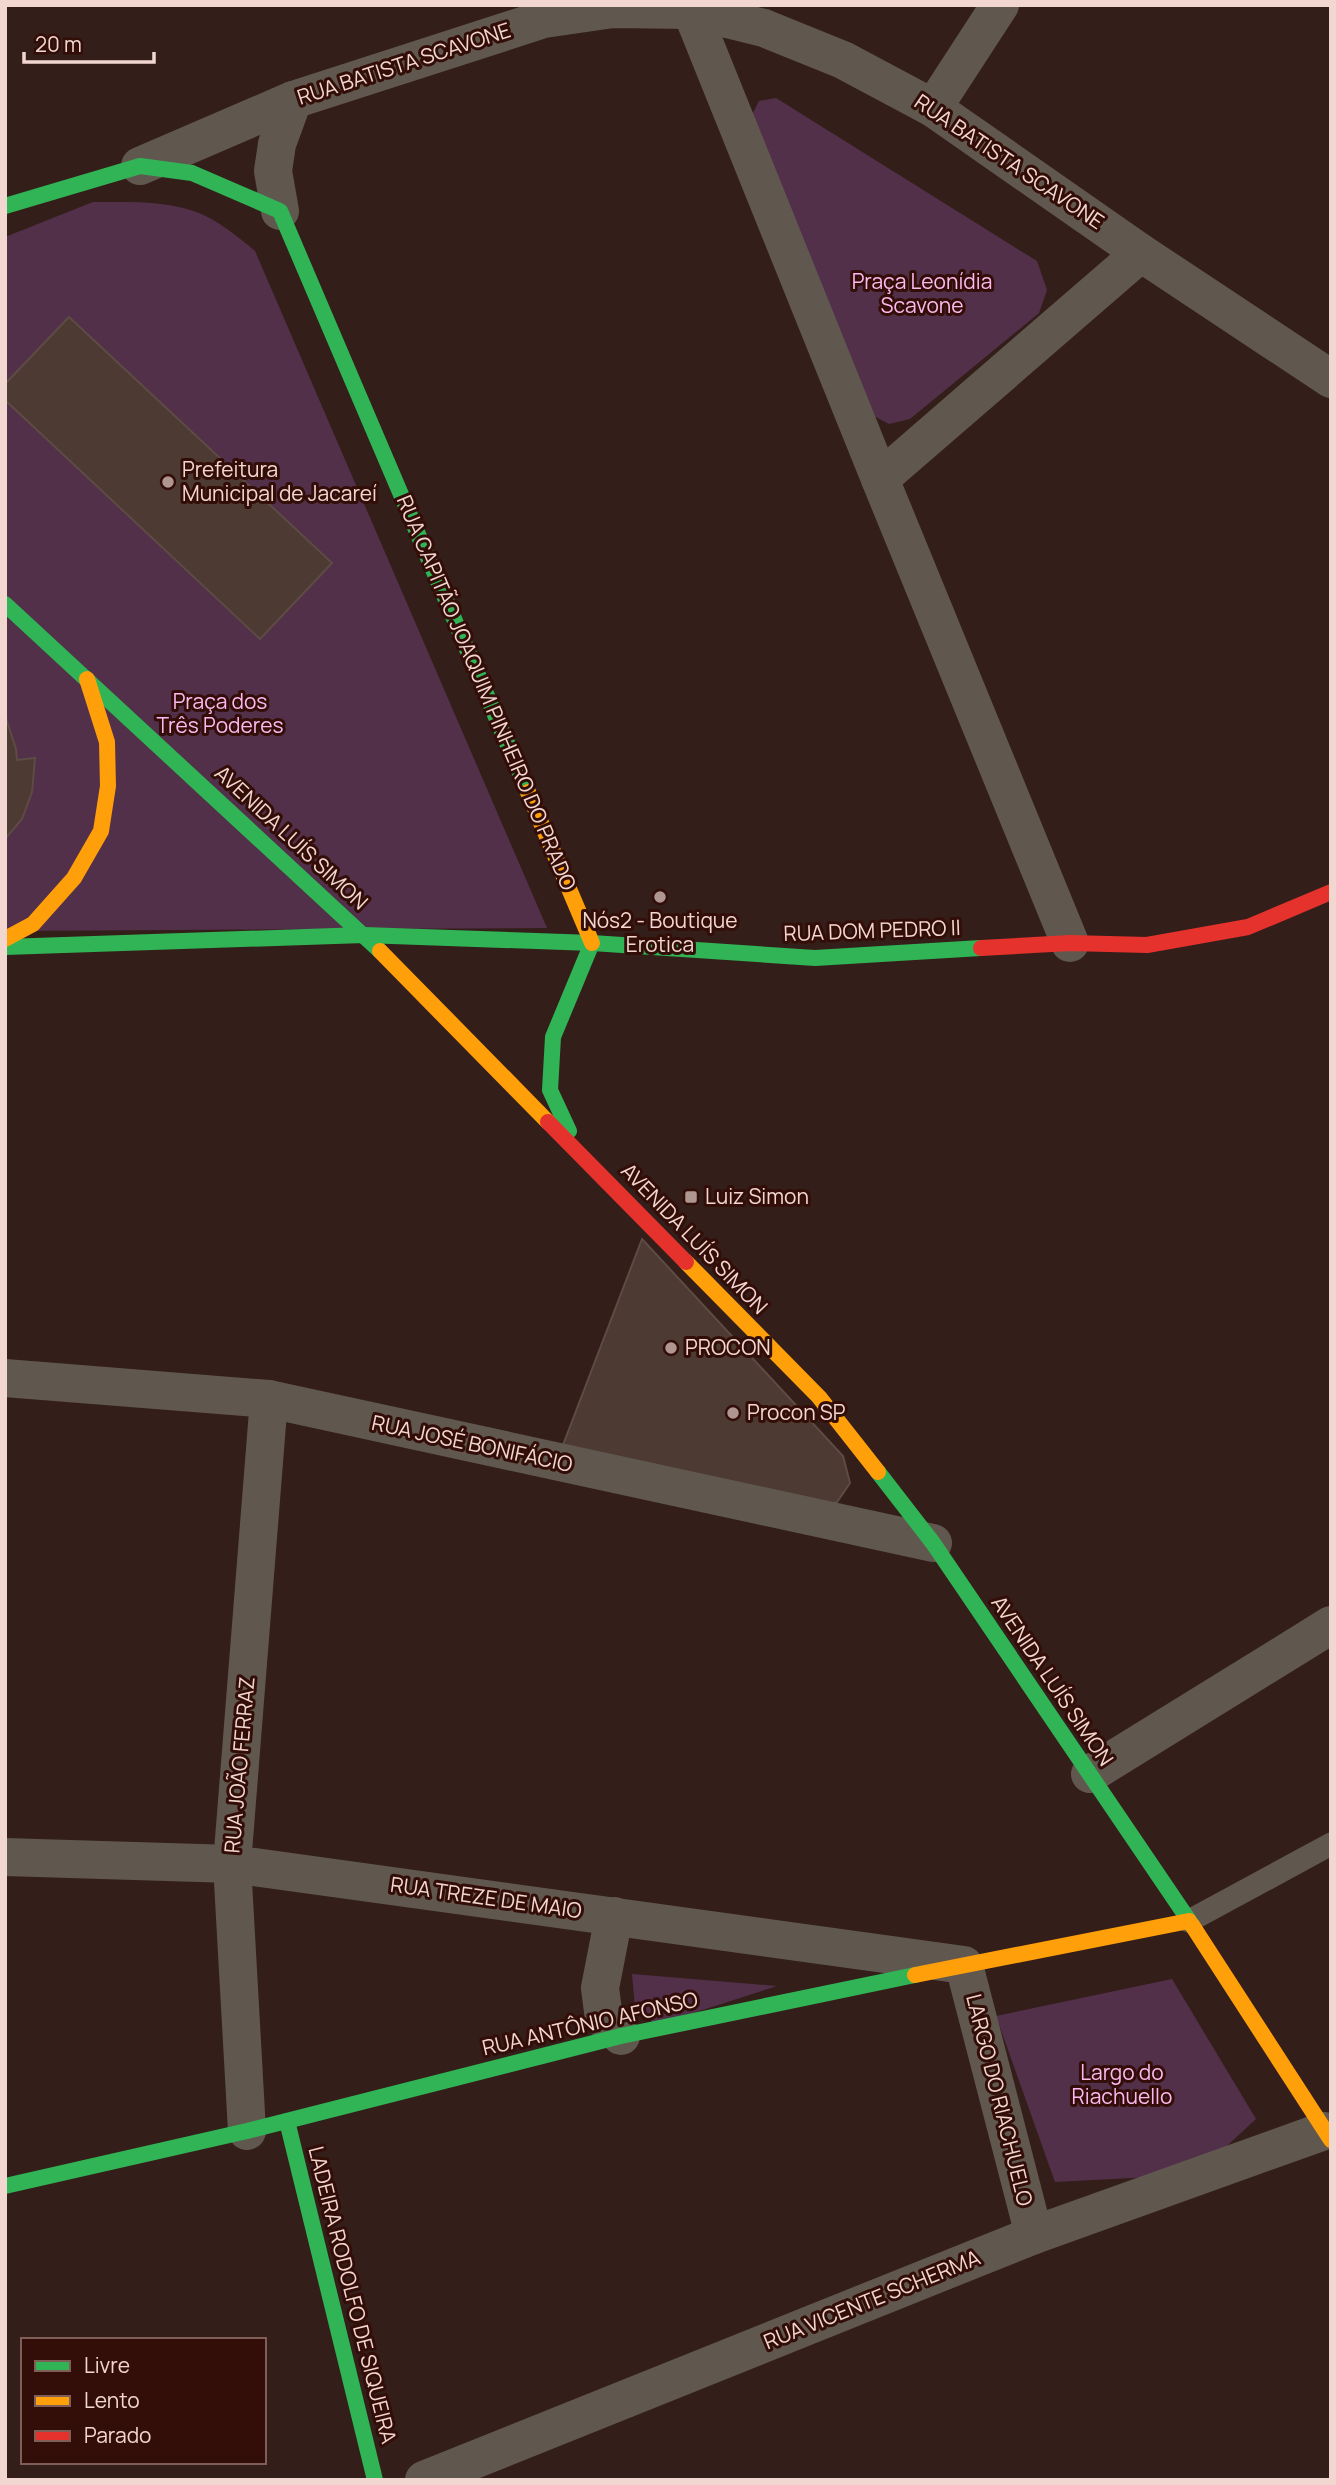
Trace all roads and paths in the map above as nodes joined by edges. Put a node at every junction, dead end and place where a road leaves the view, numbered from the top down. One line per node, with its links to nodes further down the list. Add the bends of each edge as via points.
1 (1000, 5): 5 (street)
2 (691, 10): 3 (street, RUA BATISTA SCAVONE); 5 (street, RUA BATISTA SCAVONE, via 764,28 843,60); 11 (street)
3 (543, 12): 4 (street, RUA BATISTA SCAVONE)
4 (293, 100): 6 (street, RUA BATISTA SCAVONE); 8 (street, RUA CAPITÃO JOAQUIM PINHEIRO DO PRADO, via 273,171)
5 (933, 108): 9 (street, RUA BATISTA SCAVONE)
6 (140, 166): 7 (main road); 8 (main road, via 192,173)
7 (5, 206)
8 (280, 211): 17 (main road, RUA CAPITÃO JOAQUIM PINHEIRO DO PRADO)
9 (1141, 253): 10 (street, RUA BATISTA SCAVONE); 11 (street)
10 (1331, 379)
11 (880, 479): 18 (street)
12 (5, 604): 13 (main road, AVENIDA LUÍS SIMON)
13 (86, 678): 15 (main road, AVENIDA LUÍS SIMON); 16 (main road, via 107,741 108,786 101,831 74,878 33,924)
14 (1331, 892): 18 (main road, RUA DOM PEDRO II, via 1248,927 1147,945)
15 (364, 935): 17 (main road, RUA DOM PEDRO II); 19 (main road, RUA DOM PEDRO II); 20 (main road, AVENIDA LUÍS SIMON)
16 (5, 939)
17 (592, 943): 18 (main road, RUA DOM PEDRO II, via 815,958); 20 (main road, via 553,1037 550,1090)
18 (1070, 943)
19 (5, 947)
20 (579, 1152): 23 (main road, AVENIDA LUÍS SIMON, via 819,1397)
21 (5, 1378): 22 (street, RUA JOSÉ BONIFÁCIO)
22 (269, 1399): 23 (street, RUA JOSÉ BONIFÁCIO); 28 (street, RUA JOÃO FERRAZ)
23 (933, 1543): 25 (main road, AVENIDA LUÍS SIMON)
24 (1331, 1625): 25 (street)
25 (1090, 1774): 30 (main road, AVENIDA LUÍS SIMON)
26 (1331, 1844): 30 (lane)
27 (5, 1857): 28 (street, RUA TREZE DE MAIO)
28 (232, 1864): 29 (street, RUA TREZE DE MAIO); 34 (street, RUA JOÃO FERRAZ)
29 (614, 1916): 31 (street, RUA TREZE DE MAIO); 32 (street, via 600,1988 604,2019)
30 (1189, 1921): 31 (main road, RUA ANTÔNIO AFONSO); 35 (main road, AVENIDA LUÍS SIMON)
31 (964, 1965): 32 (main road, RUA ANTÔNIO AFONSO); 37 (street, LARGO DO RIACHUELO)
32 (621, 2036): 33 (main road, RUA ANTÔNIO AFONSO)
33 (287, 2121): 34 (main road, RUA ANTÔNIO AFONSO); 38 (main road, LADEIRA RODOLFO DE SIQUEIRA)
34 (247, 2131): 36 (main road, RUA ANTÔNIO AFONSO)
35 (1328, 2135): 37 (street, RUA VICENTE SCHERMA)
36 (5, 2186)
37 (1034, 2235): 39 (street, RUA VICENTE SCHERMA)
38 (375, 2480)
39 (424, 2480)

